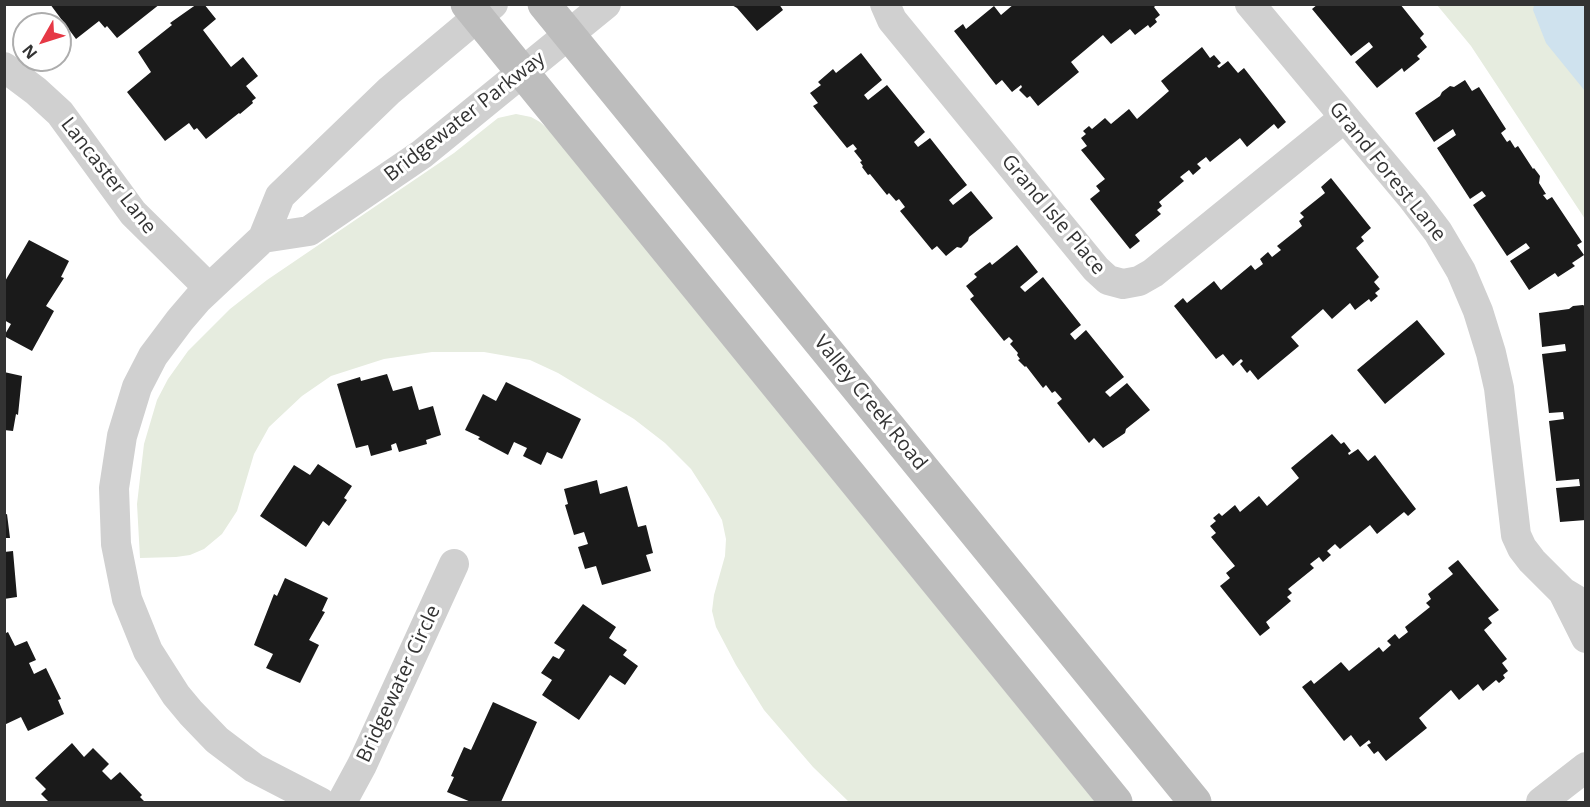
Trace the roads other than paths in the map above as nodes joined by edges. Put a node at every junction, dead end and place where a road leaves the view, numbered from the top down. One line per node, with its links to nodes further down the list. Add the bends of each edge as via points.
1 (544, 4): 6 (main road, Valley Creek Road)
2 (606, 4): 6 (street, Bridgewater Parkway)
3 (885, 4): 9 (street, Grand Isle Place, via 899,30 1088,260 1108,280 1123,284 1153,273)
4 (1250, 4): 9 (street, Grand Forest Lane)
5 (479, 9): 8 (main road); 10 (street, via 280,196)
6 (569, 35): 8 (street, Bridgewater Parkway); 19 (main road, Valley Creek Road)
7 (4, 67): 11 (street, Lancaster Lane, via 60,113 133,213)
8 (523, 73): 10 (street, Bridgewater Parkway, via 430,149 309,231); 18 (main road)
9 (1344, 118): 13 (street, Grand Forest Lane, via 1438,232 1461,271 1478,311 1499,388 1516,535 1532,561)
10 (263, 238): 11 (street)
11 (209, 288): 16 (street, via 153,356 128,411 114,488 120,573 148,651 191,713 235,755)
12 (454, 564): 17 (street, Bridgewater Circle)
13 (1574, 599): 14 (street, Grand Forest Lane)
14 (1586, 638)
15 (1586, 767): 20 (street)
16 (320, 802)
17 (342, 802)
18 (1116, 802)
19 (1196, 802)
20 (1541, 802)

